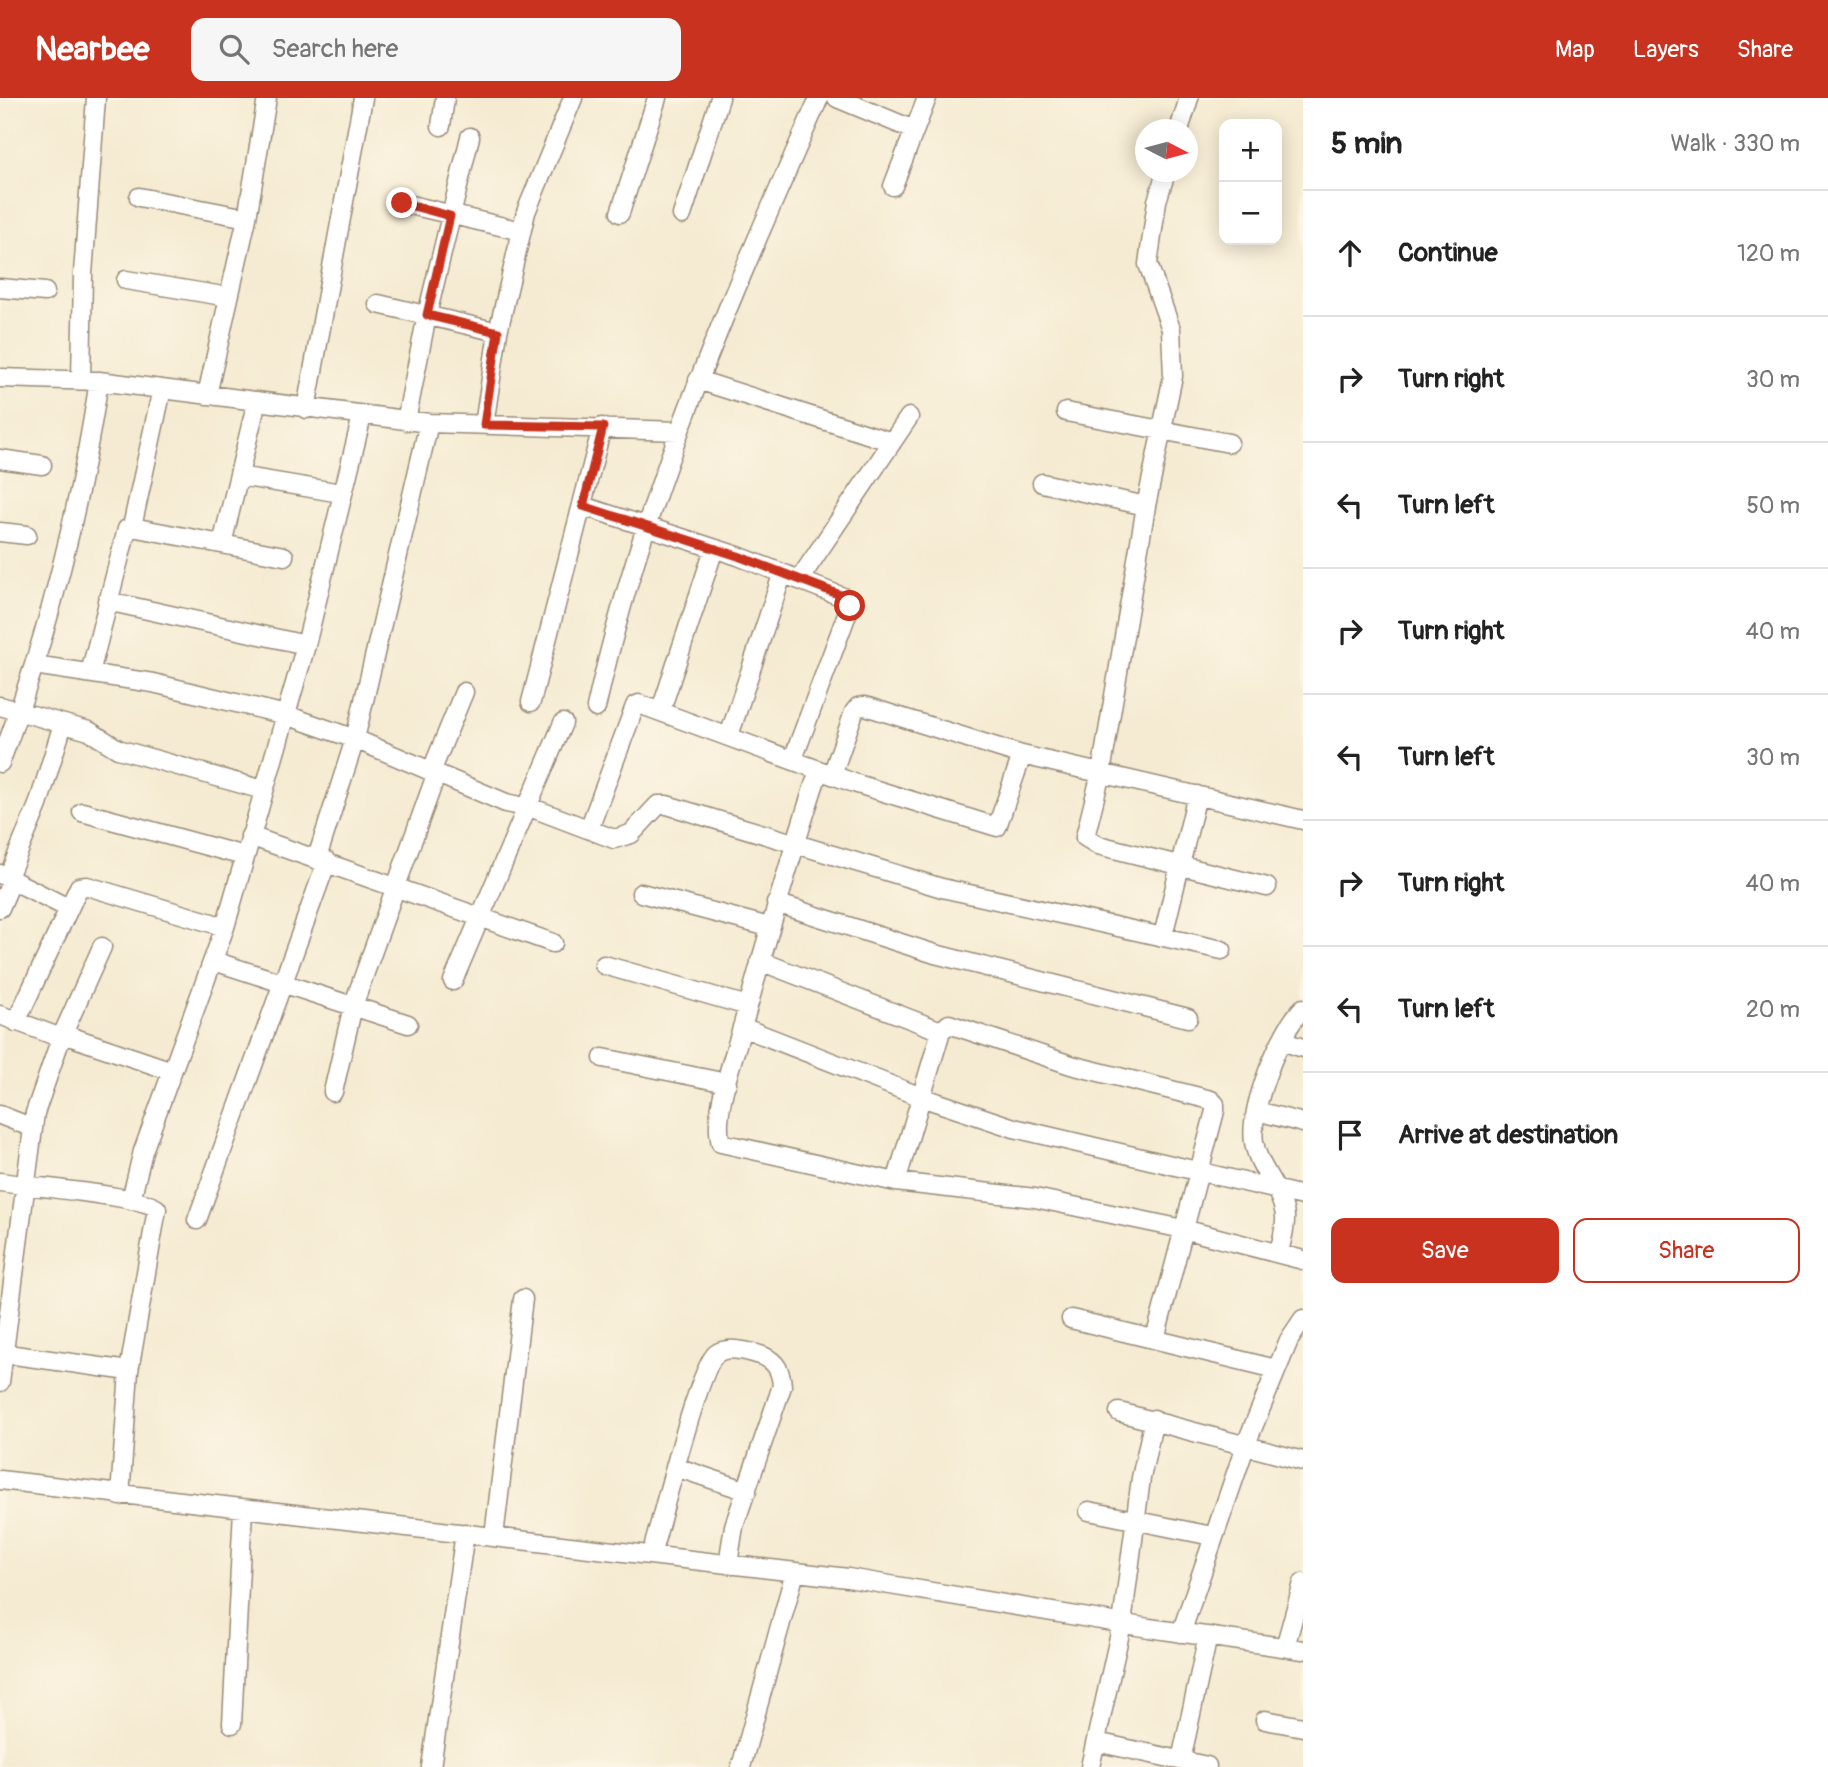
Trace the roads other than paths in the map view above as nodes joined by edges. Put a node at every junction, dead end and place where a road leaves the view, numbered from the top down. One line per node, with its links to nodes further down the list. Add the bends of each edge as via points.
1 (96, 98): 33 (street, via 83,274)
2 (267, 98): 23 (street)
3 (363, 98): 39 (street)
4 (445, 98): 13 (street)
5 (573, 98): 24 (street, via 533,190)
6 (657, 98): 20 (street)
7 (720, 98): 21 (street)
8 (819, 98): 34 (street)
9 (837, 98): 14 (street)
10 (927, 98): 14 (street)
11 (1189, 98): 12 (street)
12 (1182, 119)
13 (441, 126)
14 (914, 130): 17 (street)
15 (470, 137): 22 (street)
16 (1163, 182): 47 (street, via 1148,264 1175,352)
17 (893, 186)
18 (139, 197): 23 (street)
19 (402, 203): 22 (street)
20 (620, 213)
21 (682, 215)
22 (450, 216): 24 (street); 30 (street)
23 (247, 218): 28 (street)
24 (522, 231): 31 (street)
25 (126, 281): 28 (street)
26 (0, 288): 27 (street)
27 (45, 292)
28 (229, 296): 37 (street)
29 (378, 304): 30 (street)
30 (427, 315): 31 (street); 43 (street)
31 (498, 332): 45 (street)
32 (0, 377): 33 (street)
33 (81, 380): 35 (street)
34 (698, 380): 48 (street); 49 (street)
35 (99, 382): 36 (street); 68 (street, via 68,543)
36 (162, 389): 37 (street); 58 (street)
37 (207, 395): 38 (street)
38 (257, 401): 39 (street); 53 (street)
39 (306, 408): 41 (street)
40 (1066, 412): 47 (street)
41 (362, 416): 43 (street); 55 (street)
42 (909, 417): 49 (street)
43 (406, 421): 44 (street)
44 (429, 423): 45 (street); 80 (street)
45 (484, 425): 46 (street)
46 (603, 427): 48 (street); 56 (street)
47 (1164, 430): 50 (street); 57 (street)
48 (679, 432): 59 (street)
49 (892, 442): 65 (street)
50 (1229, 443)
51 (0, 459): 52 (street)
52 (43, 465)
53 (239, 477): 55 (street); 62 (street)
54 (1042, 483): 57 (street)
55 (341, 493): 67 (street)
56 (583, 506): 59 (street); 71 (street)
57 (1146, 506): 86 (street)
58 (132, 527): 62 (street); 66 (street, via 124,534)
59 (649, 527): 63 (street); 73 (street, via 615,628)
60 (0, 531): 61 (street)
61 (27, 535)
62 (222, 544): 64 (street)
63 (714, 549): 65 (street); 74 (street)
64 (284, 556)
65 (791, 577): 79 (street); 82 (street, via 843,596 850,606)
66 (107, 601): 67 (street); 69 (street)
67 (306, 645): 76 (street)
68 (34, 665): 69 (street); 75 (street)
69 (90, 673): 76 (street)
70 (464, 692): 84 (street)
71 (531, 702)
72 (0, 706): 75 (street)
73 (596, 708)
74 (661, 710): 79 (street); 92 (street, via 635,706)
75 (20, 712): 78 (street); 83 (street)
76 (286, 715): 80 (street); 87 (street)
77 (563, 723): 89 (street)
78 (62, 724): 87 (street, via 98,734 118,749); 98 (street, via 38,805)
79 (729, 736): 82 (street)
80 (355, 739): 84 (street); 96 (street)
81 (1022, 755): 85 (street, via 865,706 855,712); 85 (street, via 997,827); 86 (street)
82 (793, 759): 85 (street)
83 (0, 763)
84 (433, 773): 89 (street); 99 (street)
85 (826, 773): 94 (street)
86 (1101, 773): 88 (street); 97 (street, via 1085,837 1098,845)
87 (263, 790): 93 (street)
88 (1197, 795): 91 (street); 97 (street)
89 (527, 808): 92 (street); 105 (street)
90 (82, 812): 95 (street)
91 (1303, 820)
92 (589, 829): 94 (street, via 623,838 652,809 667,805)
93 (250, 836): 95 (street); 96 (street)
94 (796, 842): 102 (street); 108 (street, via 942,888)
95 (244, 856): 106 (street)
96 (322, 860): 99 (street); 116 (street)
97 (1180, 865): 100 (street); 108 (street)
98 (7, 877): 103 (street); 104 (street)
99 (397, 886): 105 (street); 117 (street)
100 (1267, 887)
101 (640, 893): 107 (street)
102 (776, 903): 107 (street); 121 (street, via 935,954)
103 (0, 908)
104 (68, 908): 106 (street, via 83,886); 120 (street)
105 (480, 915): 109 (street); 115 (street)
106 (225, 927): 112 (street)
107 (769, 927): 113 (street)
108 (1163, 936): 111 (street)
109 (553, 943)
110 (102, 947): 125 (street)
111 (1222, 950)
112 (214, 961): 116 (street); 129 (street)
113 (760, 961): 118 (street); 124 (street)
114 (604, 965): 118 (street)
115 (453, 981)
116 (282, 984): 117 (street); 144 (street)
117 (353, 1006): 122 (street); 131 (street)
118 (748, 1006): 123 (street)
119 (1303, 1008): 126 (street)
120 (8, 1018): 125 (street)
121 (1188, 1018)
122 (408, 1024)
123 (742, 1027): 130 (street); 132 (street)
124 (941, 1031): 132 (street); 137 (street, via 944,1025 957,1025 1071,1065 1211,1100 1215,1111)
125 (62, 1036): 129 (street); 136 (street)
126 (1281, 1041): 127 (street); 133 (street)
127 (1303, 1048)
128 (603, 1058): 130 (street)
129 (172, 1071): 143 (street)
130 (727, 1083): 139 (street, via 721,1143)
131 (333, 1092)
132 (921, 1097): 137 (street, via 1014,1128); 139 (street)
133 (1257, 1111): 135 (street); 141 (street, via 1254,1141)
134 (0, 1115): 136 (street)
135 (1303, 1123)
136 (33, 1128): 140 (street)
137 (1198, 1170): 141 (street); 145 (street)
138 (0, 1182): 140 (street)
139 (896, 1182): 145 (street, via 1035,1198)
140 (23, 1186): 143 (street); 152 (street)
141 (1275, 1189): 142 (street); 146 (street, via 1285,1218)
142 (1303, 1196)
143 (131, 1200): 154 (street, via 157,1209)
144 (197, 1220)
145 (1183, 1229): 146 (street); 151 (street)
146 (1279, 1253): 147 (street)
147 (1303, 1260)
148 (523, 1299): 168 (street)
149 (1071, 1319): 151 (street)
150 (1303, 1319): 153 (street)
151 (1155, 1339): 153 (street)
152 (2, 1353): 154 (street); 155 (street)
153 (1276, 1369): 158 (street)
154 (129, 1371): 163 (street)
155 (0, 1382)
156 (1119, 1412): 157 (street)
157 (1154, 1419): 158 (street); 166 (street)
158 (1246, 1444): 159 (street); 169 (street)
159 (1303, 1461)
160 (676, 1467): 162 (street); 162 (street, via 711,1359 728,1349 762,1356 774,1362 782,1386); 170 (street)
161 (0, 1480): 163 (street)
162 (747, 1491): 171 (street, via 734,1526)
163 (120, 1496): 164 (street)
164 (243, 1509): 167 (street); 180 (street)
165 (1089, 1511): 166 (street)
166 (1135, 1519): 169 (street); 174 (street)
167 (465, 1533): 168 (street); 185 (street)
168 (494, 1536): 170 (street)
169 (1212, 1536): 175 (street)
170 (652, 1555): 171 (street)
171 (728, 1564): 172 (street)
172 (795, 1572): 174 (street); 186 (street)
173 (1303, 1583): 177 (street)
174 (1122, 1624): 175 (street); 182 (street)
175 (1181, 1633): 176 (street)
176 (1208, 1636): 177 (street); 183 (street)
177 (1284, 1647): 178 (street)
178 (1303, 1650)
179 (1265, 1720): 181 (street)
180 (232, 1724)
181 (1303, 1727)
182 (1096, 1742): 183 (street); 187 (street)
183 (1181, 1760): 184 (street)
184 (1207, 1766)
185 (431, 1767)
186 (741, 1767)
187 (1090, 1767)

